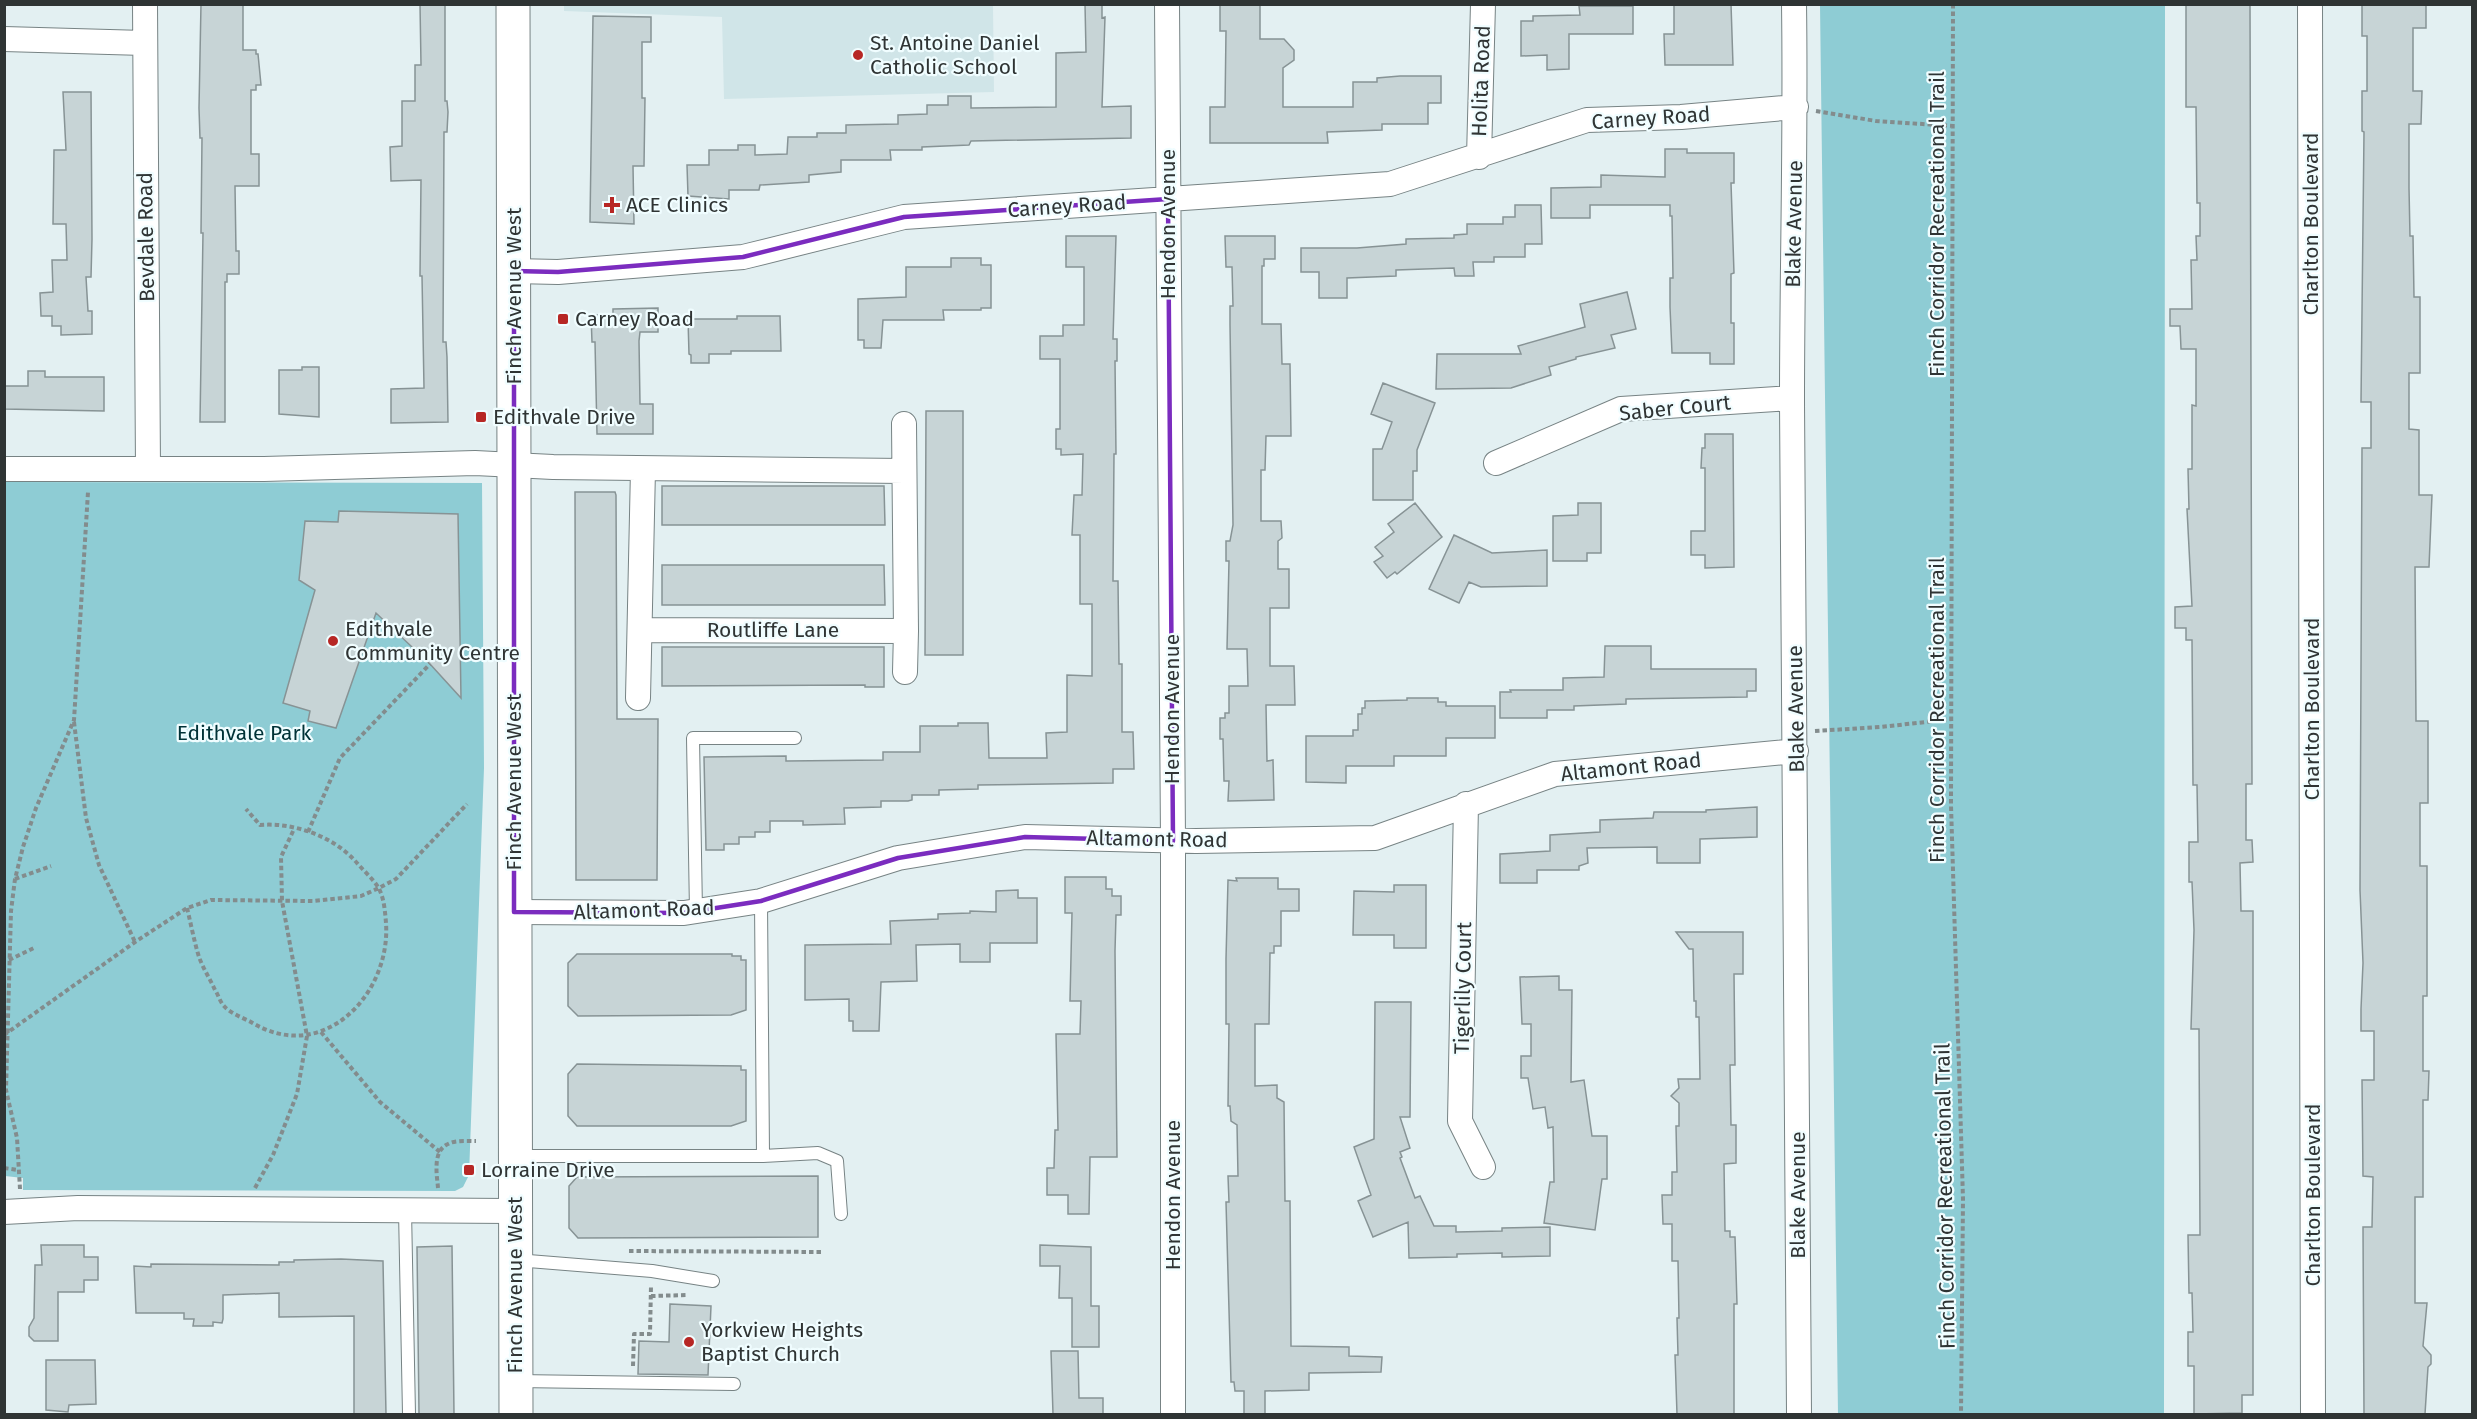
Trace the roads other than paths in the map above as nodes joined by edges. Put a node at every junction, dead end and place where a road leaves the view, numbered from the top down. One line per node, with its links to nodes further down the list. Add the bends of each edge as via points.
1 (145, 4): 8 (street, Bevdale Road)
2 (513, 4): 12 (main road, Finch Avenue West)
3 (1167, 4): 11 (street, Hendon Avenue)
4 (1483, 4): 10 (street, Holita Road)
5 (1794, 4): 9 (street, Blake Avenue)
6 (2310, 4): 47 (street, Charlton Boulevard)
7 (4, 39): 8 (street)
8 (144, 43): 19 (street, Bevdale Road)
9 (1803, 109): 10 (street, Carney Road, via 1587,120); 13 (street, Blake Avenue)
10 (1479, 157): 11 (street, Carney Road, via 1390,184)
11 (1168, 199): 12 (street, Carney Road, via 904,217 743,257 558,272); 28 (street, Hendon Avenue)
12 (514, 271): 16 (main road, Finch Avenue West)
13 (1792, 398): 15 (street, Saber Court, via 1621,409); 26 (street, Blake Avenue)
14 (904, 424): 20 (street)
15 (1496, 463)
16 (514, 466): 17 (street); 19 (street, via 475,463); 31 (main road, Finch Avenue West)
17 (643, 469): 20 (street); 21 (street)
18 (4, 470): 19 (street)
19 (148, 470)
20 (904, 471): 22 (street)
21 (641, 630): 22 (street, Routliffe Lane); 24 (street)
22 (906, 631): 23 (street)
23 (905, 672)
24 (639, 698)
25 (795, 738): 30 (lane, via 693,738)
26 (1797, 751): 27 (street, Altamont Road, via 1555,774); 46 (street, Blake Avenue)
27 (1466, 804): 28 (street, Altamont Road, via 1375,838); 34 (street, Tigerlily Court, via 1460,1121)
28 (1173, 841): 29 (street, Altamont Road, via 1025,837 898,858); 45 (street, Hendon Avenue)
29 (761, 901): 30 (street, Altamont Road); 33 (lane)
30 (696, 911): 31 (street, Altamont Road)
31 (514, 912): 32 (main road, Finch Avenue West)
32 (514, 1156): 33 (lane); 37 (main road, Finch Avenue West)
33 (763, 1156): 38 (lane, via 818,1153 837,1161)
34 (1483, 1167)
35 (405, 1210): 36 (street); 37 (street); 43 (lane)
36 (13, 1211)
37 (514, 1211): 39 (main road, Finch Avenue West)
38 (841, 1214)
39 (515, 1260): 40 (lane, via 652,1271); 41 (main road, Finch Avenue West)
40 (713, 1281)
41 (515, 1381): 42 (lane); 44 (main road, Finch Avenue West)
42 (734, 1384)
43 (408, 1414)
44 (516, 1414)
45 (1173, 1414)
46 (1799, 1414)
47 (2313, 1414)

